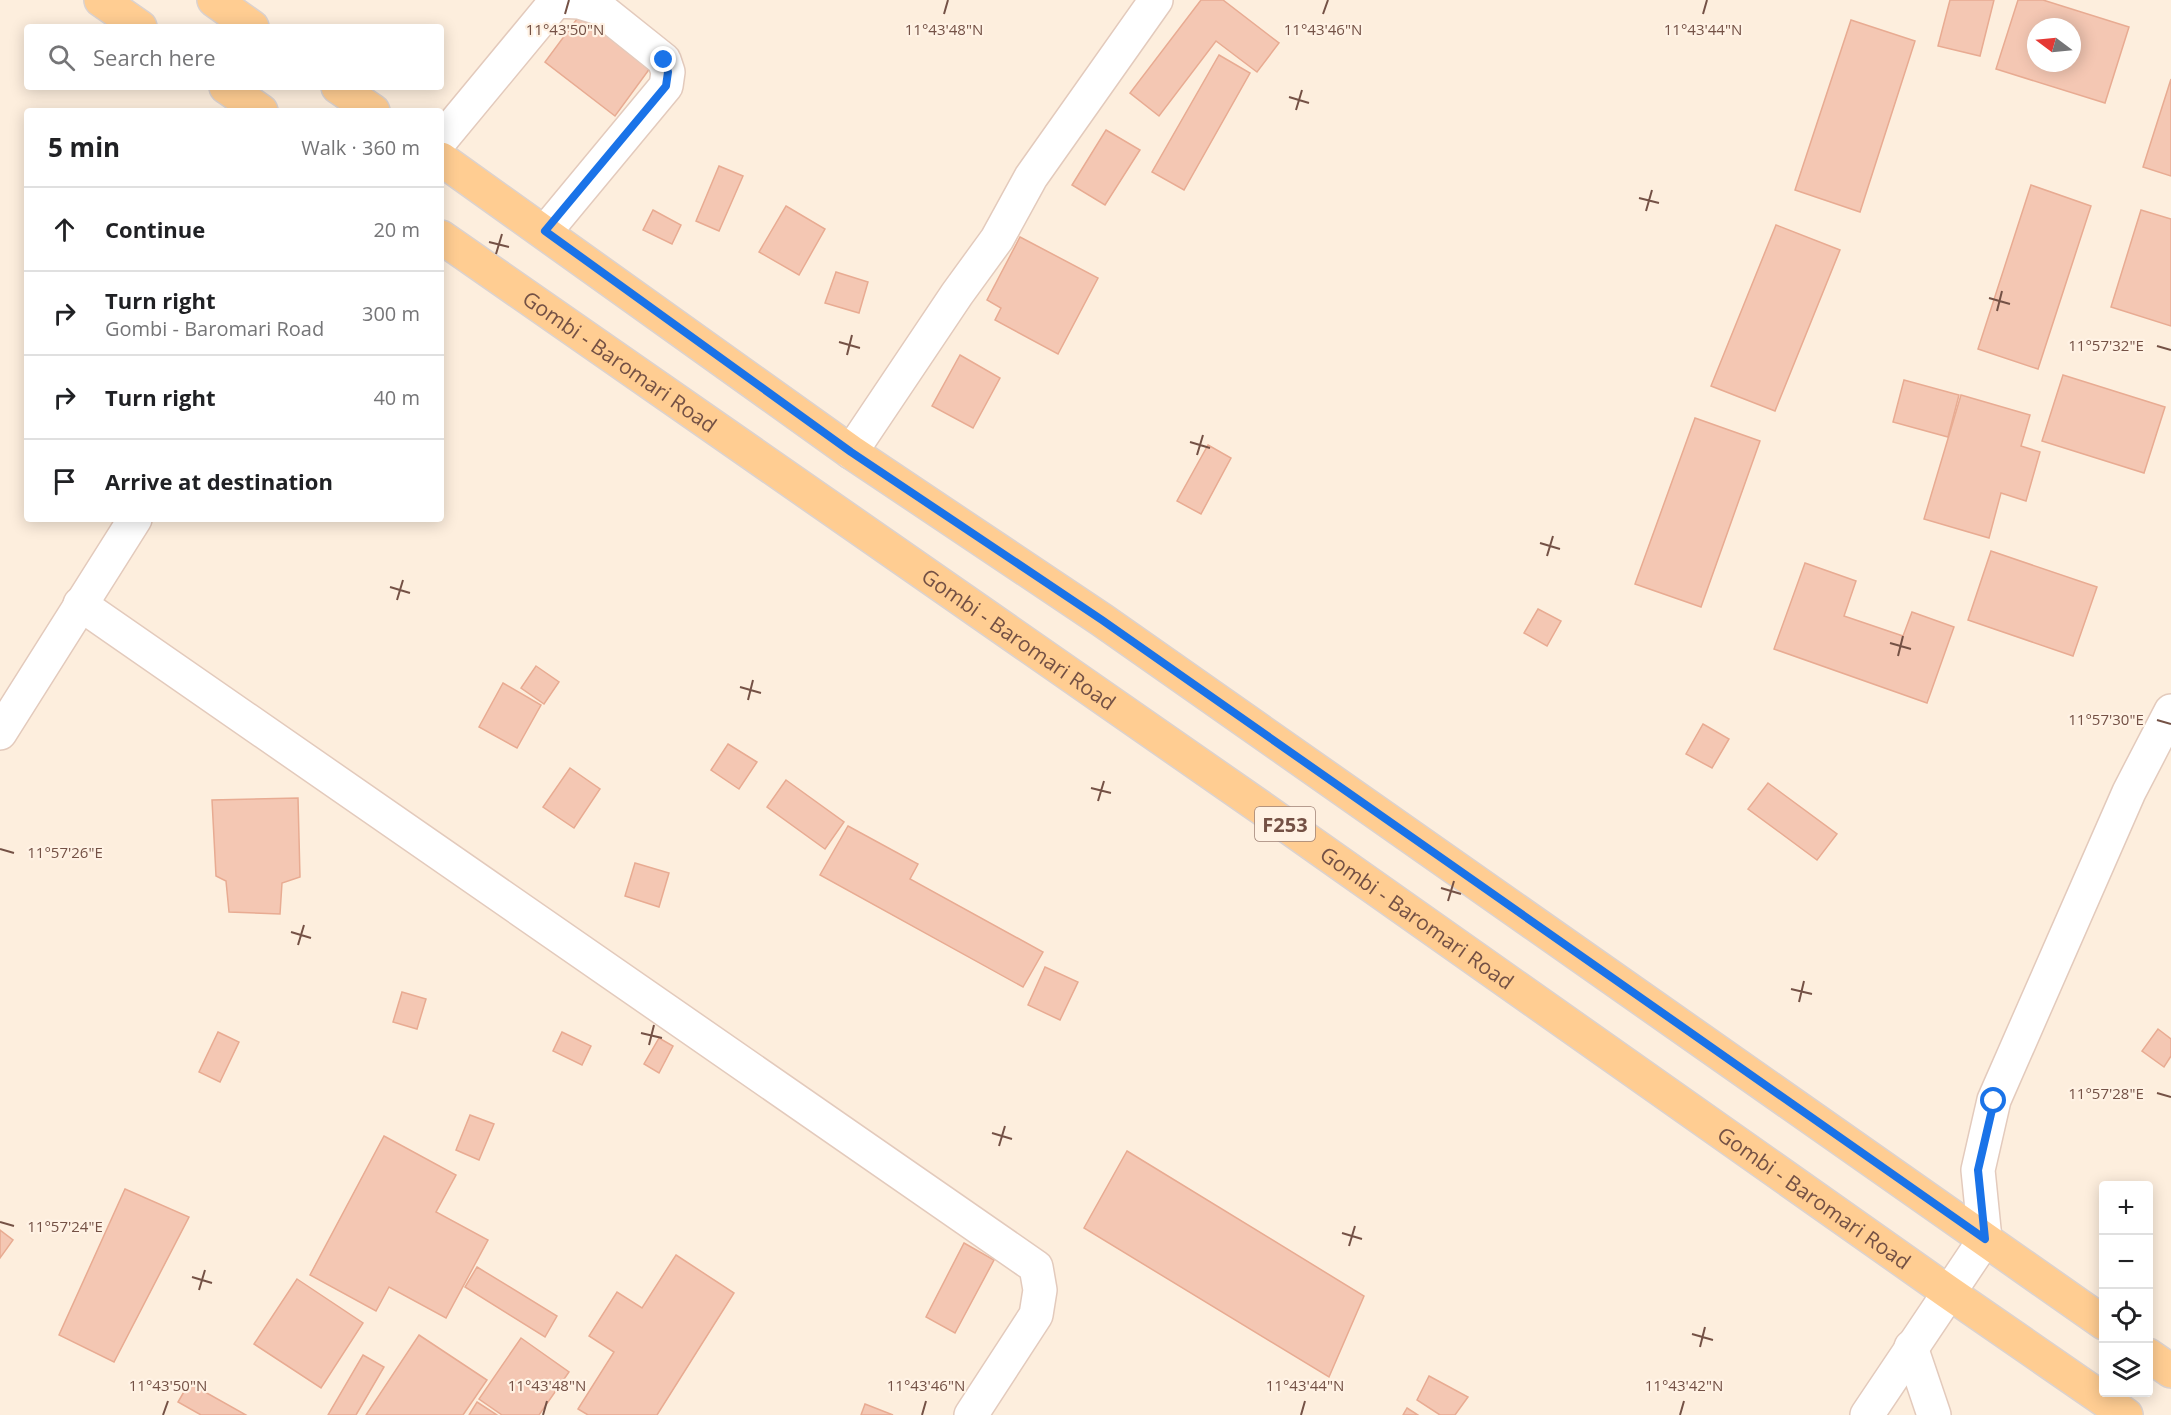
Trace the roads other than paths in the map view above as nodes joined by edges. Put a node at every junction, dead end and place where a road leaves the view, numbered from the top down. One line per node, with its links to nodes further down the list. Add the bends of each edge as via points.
1 (101, 0): 4 (main road)
2 (213, 0): 5 (main road)
3 (1156, 0): 14 (street, via 1032,177 997,239)
4 (136, 24)
5 (248, 24)
6 (230, 90): 8 (main road)
7 (342, 90): 9 (main road)
8 (257, 108)
9 (369, 108)
10 (444, 136): 12 (street, via 556,1 599,8 664,60 668,72 666,86)
11 (444, 161): 12 (main road, F253)
12 (545, 231): 14 (main road, F253)
13 (444, 239): 20 (main road, Gombi - Baromari Road / F253)
14 (851, 452): 19 (main road, F253, via 1102,620)
15 (133, 522): 16 (street)
16 (80, 604): 18 (street); 25 (street, via 1036,1267 1040,1290 1036,1314)
17 (2171, 711): 19 (street, via 2129,792 1994,1101 1978,1170)
18 (0, 733)
19 (1985, 1239): 20 (street); 21 (main road, F253)
20 (1948, 1292): 22 (street); 28 (main road, Gombi - Baromari Road / F253)
21 (2099, 1320)
22 (1911, 1347): 26 (street); 27 (street)
23 (2153, 1358): 24 (main road)
24 (2171, 1371)
25 (971, 1415)
26 (1867, 1415)
27 (1934, 1415)
28 (2126, 1415)

